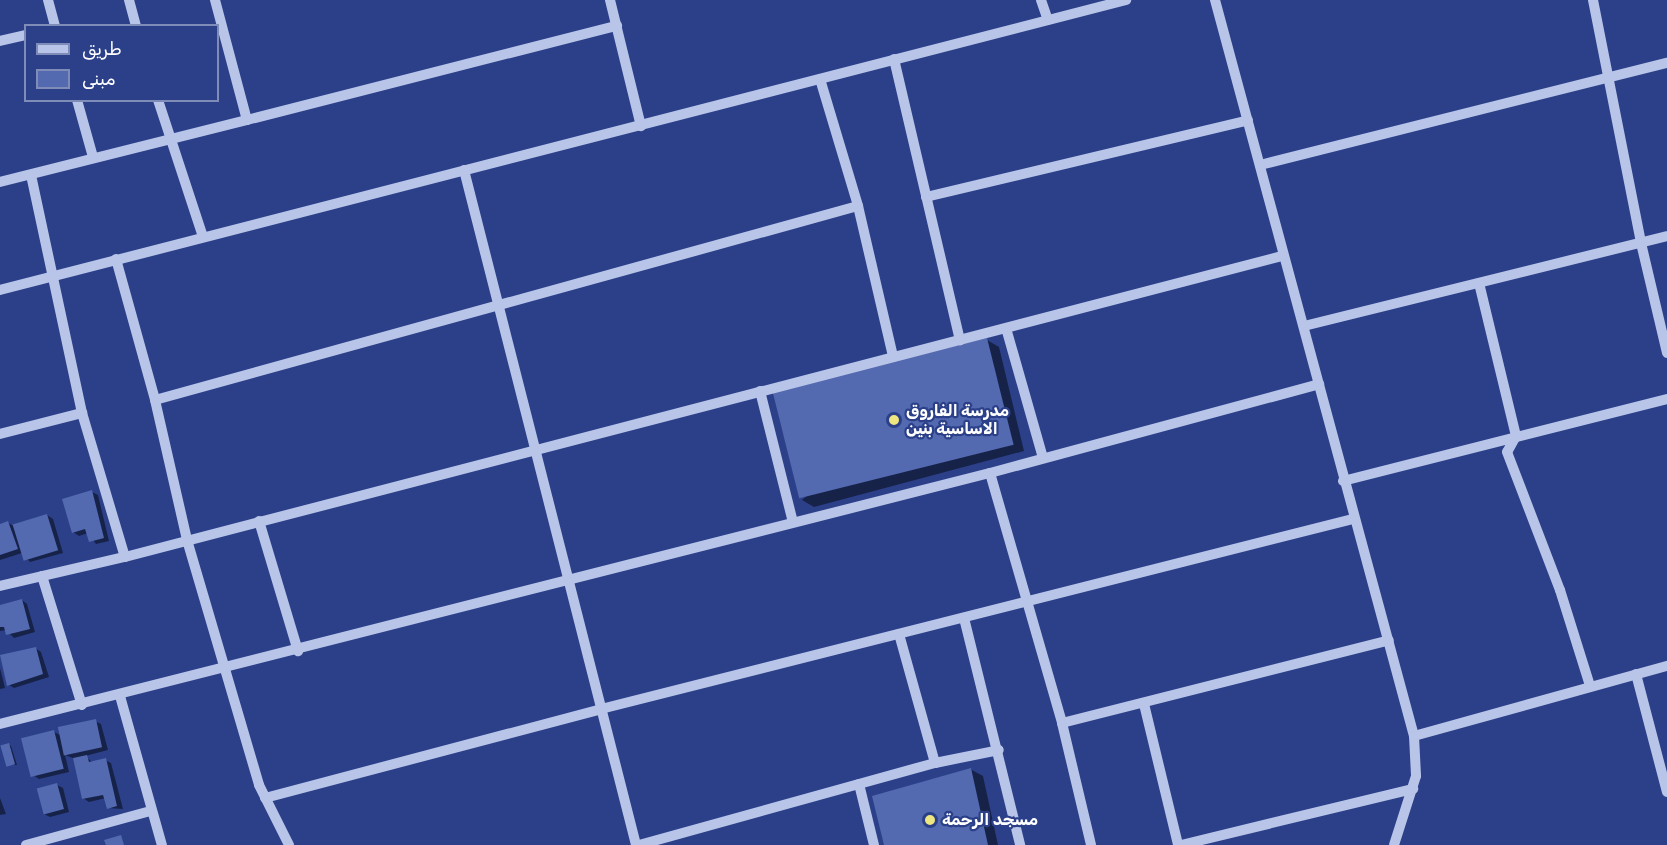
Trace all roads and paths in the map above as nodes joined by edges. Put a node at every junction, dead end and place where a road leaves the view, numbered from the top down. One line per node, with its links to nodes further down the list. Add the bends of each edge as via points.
1 (48, 0): 10 (street)
2 (129, 0): 11 (street)
3 (214, 0): 21 (street)
4 (610, 0): 12 (street)
5 (1041, 0): 9 (street)
6 (1126, 0): 9 (street)
7 (1215, 0): 22 (street)
8 (1593, 0): 17 (street)
9 (1048, 20): 15 (street)
10 (54, 24)
11 (135, 24)
12 (617, 26): 21 (street); 23 (street)
13 (24, 35): 14 (street)
14 (0, 41)
15 (894, 59): 18 (street); 30 (street)
16 (1667, 63): 17 (street)
17 (1610, 77): 26 (street); 34 (street)
18 (820, 79): 23 (street); 31 (street)
19 (78, 102): 25 (street)
20 (159, 102): 24 (street)
21 (248, 120): 24 (street)
22 (1248, 120): 26 (street); 30 (street)
23 (640, 126): 27 (street)
24 (169, 139): 25 (street); 33 (street)
25 (93, 157): 28 (street)
26 (1260, 165): 35 (street)
27 (464, 170): 33 (street); 40 (street)
28 (31, 175): 29 (street); 37 (street)
29 (0, 182)
30 (926, 197): 43 (street)
31 (858, 207): 40 (street); 45 (street)
32 (1667, 236): 34 (street)
33 (203, 237): 36 (street)
34 (1641, 243): 38 (street); 44 (street)
35 (1282, 256): 41 (street); 42 (street)
36 (116, 259): 37 (street); 49 (street)
37 (52, 276): 39 (street); 50 (street)
38 (1479, 283): 41 (street); 52 (street)
39 (0, 290)
40 (499, 306): 49 (street); 53 (street)
41 (1304, 326): 46 (street)
42 (1006, 328): 43 (street); 54 (street)
43 (960, 340): 45 (street)
44 (1667, 353)
45 (893, 357): 47 (street)
46 (1319, 384): 54 (street); 56 (street)
47 (760, 391): 53 (street); 59 (street)
48 (1667, 399): 52 (street)
49 (155, 400): 60 (street)
50 (82, 413): 51 (street); 61 (street)
51 (0, 434)
52 (1516, 436): 56 (street); 73 (street, via 1507,452 1514,476 1522,487 1560,590)
53 (538, 450): 58 (street); 63 (street)
54 (1043, 458): 55 (street)
55 (990, 473): 59 (street); 65 (street)
56 (1343, 481): 57 (street)
57 (1353, 519): 65 (street); 68 (street)
58 (259, 521): 60 (street); 69 (street)
59 (793, 522): 63 (street)
60 (187, 540): 61 (street); 71 (street)
61 (125, 557): 62 (street)
62 (42, 576): 64 (street); 76 (street)
63 (571, 580): 69 (street); 77 (street)
64 (0, 586)
65 (1028, 602): 66 (street); 78 (street)
66 (964, 618): 67 (street); 81 (street)
67 (899, 634): 77 (street); 82 (street)
68 (1389, 640): 75 (street); 80 (street)
69 (298, 651): 71 (street)
70 (1667, 666): 72 (street)
71 (227, 670): 74 (street); 86 (street)
72 (1636, 674): 73 (street); 85 (street)
73 (1590, 686): 80 (street)
74 (120, 696): 76 (street); 87 (street)
75 (1144, 704): 78 (street); 96 (street)
76 (82, 705): 79 (street)
77 (601, 709): 86 (street); 92 (street)
78 (1062, 723): 95 (street)
79 (0, 724)
80 (1414, 736): 84 (street, via 1417,768)
81 (999, 750): 82 (street); 94 (street)
82 (935, 763): 83 (street)
83 (859, 784): 92 (street); 93 (street)
84 (1413, 789): 96 (street); 97 (street)
85 (1667, 792)
86 (265, 798): 91 (street)
87 (150, 811): 88 (street); 90 (street)
88 (56, 841): 89 (street)
89 (26, 845)
90 (162, 845)
91 (289, 845)
92 (637, 845)
93 (874, 845)
94 (1020, 845)
95 (1091, 845)
96 (1180, 845)
97 (1394, 845)

